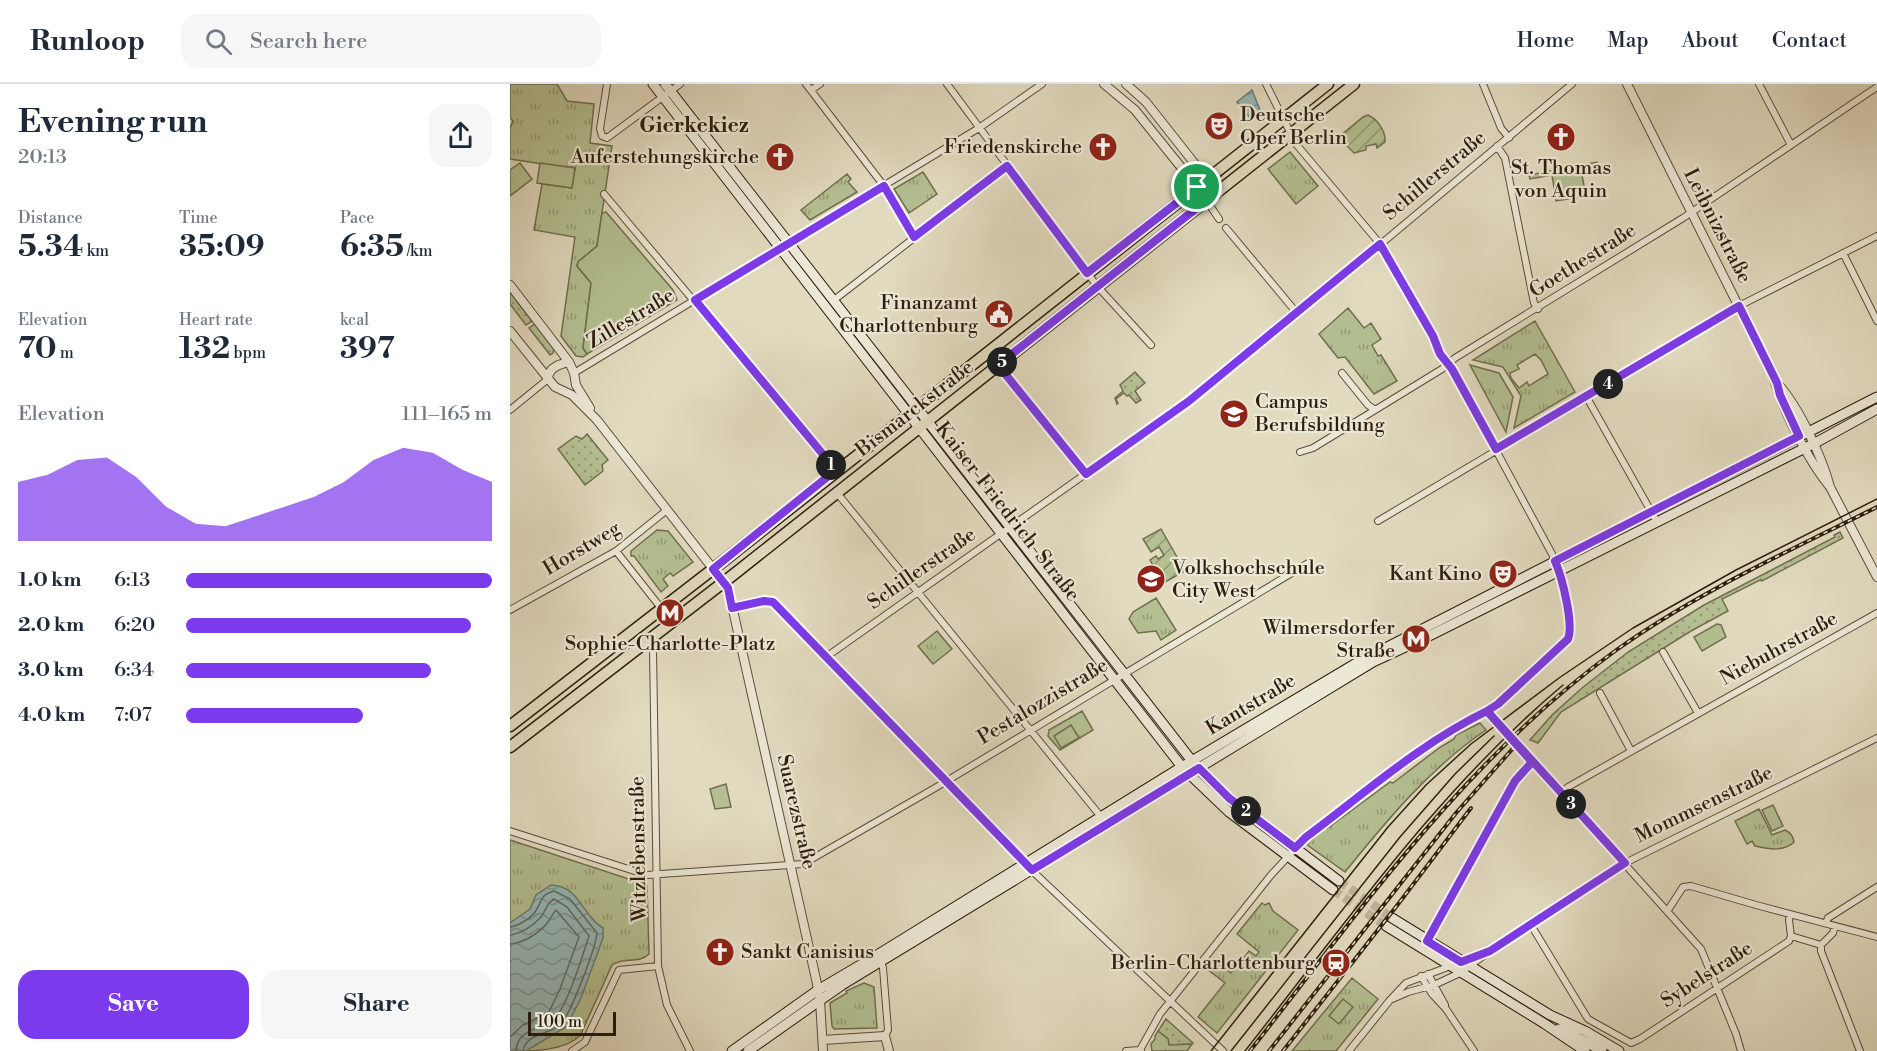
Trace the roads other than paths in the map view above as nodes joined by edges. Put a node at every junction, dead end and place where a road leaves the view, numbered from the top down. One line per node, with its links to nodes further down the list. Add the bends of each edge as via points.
1 (608, 84): 19 (street, via 602,136 611,136)
2 (653, 84): 19 (main road, Kaiser-Friedrich-Straße)
3 (680, 84): 19 (street)
4 (806, 84): 18 (street)
5 (820, 84): 18 (street)
6 (946, 84): 21 (street)
7 (1042, 84): 21 (street, Zillestraße)
8 (1104, 84): 27 (street, via 1133,109)
9 (1126, 84): 27 (street, via 1146,102)
10 (1266, 84): 20 (street)
11 (1328, 84): 20 (main road, Bismarckstraße)
12 (1354, 84): 22 (main road, Bismarckstraße)
13 (1483, 84): 23 (street)
14 (1572, 84): 23 (street, Schillerstraße)
15 (1627, 84): 32 (street, Leibnizstraße)
16 (1759, 84): 24 (street)
17 (1876, 88): 24 (street, Goethestraße)
18 (811, 90): 28 (street)
19 (666, 91): 38 (main road, Kaiser-Friedrich-Straße)
20 (1283, 120): 22 (street); 27 (main road, Bismarckstraße)
21 (979, 128): 26 (street); 28 (street, Zillestraße)
22 (1291, 134): 29 (main road, Bismarckstraße); 37 (street)
23 (1509, 138): 25 (street, Schillerstraße)
24 (1791, 145): 32 (street, Goethestraße)
25 (1497, 146): 37 (street, Schillerstraße); 46 (street, via 1505,158)
26 (1007, 166): 36 (street); 40 (street)
27 (1202, 183): 29 (street); 31 (street); 40 (main road, Bismarckstraße)
28 (884, 186): 36 (street); 38 (street, Zillestraße)
29 (1217, 192): 31 (main road, Bismarckstraße)
30 (604, 194): 43 (street)
31 (1206, 201): 33 (street); 42 (main road, Bismarckstraße)
32 (1691, 212): 45 (street, Leibnizstraße); 46 (street, Goethestraße)
33 (1219, 219)
34 (1226, 228): 47 (street)
35 (1877, 236): 39 (street)
36 (914, 237): 44 (street)
37 (1380, 244): 47 (street, Schillerstraße); 52 (street)
38 (785, 246): 43 (street, Zillestraße); 44 (main road, Kaiser-Friedrich-Straße); 63 (main road, Kaiser-Friedrich-Straße)
39 (1843, 253): 45 (street); 48 (street)
40 (1087, 273): 42 (street); 63 (main road, Bismarckstraße)
41 (510, 285): 51 (street)
42 (1097, 286): 50 (street); 53 (main road, Bismarckstraße)
43 (695, 300): 54 (street, Zillestraße); 71 (street)
44 (834, 300): 63 (main road, Kaiser-Friedrich-Straße)
45 (1739, 306): 59 (street); 67 (street, Leibnizstraße)
46 (1538, 309): 52 (street, Goethestraße)
47 (1296, 312): 72 (street, Schillerstraße, via 1189,401)
48 (1877, 321)
49 (510, 331): 56 (street)
50 (1151, 345)
51 (569, 362): 54 (street); 56 (street, via 556,366)
52 (1448, 364): 64 (street, Goethestraße); 69 (street)
53 (998, 365): 66 (main road, Bismarckstraße); 72 (street)
54 (574, 373): 57 (street)
55 (1342, 373): 64 (street)
56 (548, 380): 58 (street, via 557,390); 62 (street)
57 (576, 385): 58 (street); 65 (street)
58 (567, 392): 65 (street)
59 (1586, 396): 69 (street); 75 (street)
60 (1877, 397): 67 (main road, Kantstraße)
61 (1877, 409): 68 (main road, Kantstraße)
62 (510, 410)
63 (912, 410): 66 (main road, Kaiser-Friedrich-Straße); 71 (main road, Bismarckstraße)
64 (1375, 410): 70 (street, Goethestraße)
65 (597, 420): 74 (street, Suarezstraße)
66 (924, 425): 73 (main road, Bismarckstraße); 78 (main road, Kaiser-Friedrich-Straße)
67 (1803, 435): 68 (street, Leibnizstraße); 75 (main road, Kantstraße)
68 (1809, 447): 77 (main road, Kantstraße); 84 (street, Leibnizstraße, via 1818,472 1830,487)
69 (1496, 449): 76 (street); 80 (street)
70 (1300, 452)
71 (836, 470): 82 (main road, Bismarckstraße)
72 (1086, 474): 78 (street, Schillerstraße)
73 (837, 493): 85 (main road, Bismarckstraße); 87 (street)
74 (667, 510): 79 (street, Horstweg); 82 (street, Suarezstraße)
75 (1652, 512): 77 (street); 80 (main road, Kantstraße)
76 (1378, 521)
77 (1657, 522): 83 (main road, Kantstraße)
78 (1006, 531): 87 (street, Schillerstraße); 95 (main road, Kaiser-Friedrich-Straße); 96 (main road, Kaiser-Friedrich-Straße)
79 (616, 551): 88 (street); 90 (street, Horstweg)
80 (1555, 561): 83 (street); 106 (main road, Kantstraße, via 1358,662)
81 (1310, 562): 95 (street, Pestalozzistraße)
82 (713, 569): 85 (street, Suarezstraße); 88 (main road)
83 (1559, 571): 98 (street, via 1570,628 1568,639); 106 (main road, Kantstraße, via 1372,662)
84 (1875, 574): 86 (street, Leibnizstraße)
85 (723, 582): 89 (street, Suarezstraße); 92 (main road, Bismarckstraße)
86 (1877, 584)
87 (917, 592): 94 (street, Schillerstraße); 101 (street)
88 (661, 608): 100 (main road)
89 (732, 608): 94 (street, via 773,602); 115 (street, Suarezstraße)
90 (510, 610)
91 (1877, 613): 99 (street, Niebuhrstraße)
92 (647, 641): 103 (main road, Bismarckstraße); 117 (street, Witzlebenstraße, via 653,650)
93 (1663, 652): 99 (street)
94 (826, 657): 108 (street)
95 (1123, 674): 96 (street, Pestalozzistraße); 106 (main road, Kaiser-Friedrich-Straße)
96 (1113, 679): 101 (street, Pestalozzistraße); 107 (main road, Kaiser-Friedrich-Straße)
97 (1600, 693): 104 (street)
98 (1487, 711): 105 (street); 112 (street, via 1424,749)
99 (1698, 713): 104 (street, Niebuhrstraße)
100 (510, 726)
101 (1030, 730): 108 (street, Pestalozzistraße); 110 (street)
102 (1877, 738): 114 (street, Mommsenstraße)
103 (510, 747)
104 (1632, 751): 109 (street, Niebuhrstraße)
105 (1532, 762): 109 (street); 130 (street, via 1515,781)
106 (1196, 765): 107 (main road, Kantstraße); 112 (main road, Kaiser-Friedrich-Straße, via 1229,798)
107 (1185, 771): 110 (main road, Kantstraße); 113 (main road, Kaiser-Friedrich-Straße)
108 (945, 781): 115 (street, Pestalozzistraße, via 803,864); 116 (street)
109 (1561, 793): 114 (street)
110 (1104, 821): 116 (main road, Kantstraße)
111 (510, 831): 117 (street, Pestalozzistraße)
112 (1295, 848): 113 (street); 118 (main road, Kaiser-Friedrich-Straße)
113 (1287, 857): 120 (main road, Kaiser-Friedrich-Straße); 145 (street)
114 (1625, 863): 121 (street); 126 (street, Mommsenstraße)
115 (792, 865): 117 (street, Pestalozzistraße); 142 (street, Suarezstraße)
116 (1028, 867): 133 (main road, Kantstraße); 142 (main road, Kantstraße); 145 (street)
117 (656, 876): 135 (street, Witzlebenstraße)
118 (1340, 881)
119 (1877, 887): 124 (street)
120 (1333, 890)
121 (1668, 910): 122 (street, via 1687,885); 141 (street, via 1701,949)
122 (1790, 914): 124 (street); 128 (street)
123 (1392, 918): 130 (main road)
124 (1826, 923): 127 (street)
125 (1386, 926): 136 (main road)
126 (1531, 926): 132 (street, Mommsenstraße); 141 (street, Sybelstraße, via 1588,1018 1626,1042 1640,1039)
127 (1835, 926): 129 (street); 131 (street)
128 (1791, 936): 131 (street); 141 (street, Sybelstraße)
129 (1877, 937)
130 (1427, 941): 134 (main road)
131 (1821, 945): 164 (street)
132 (1490, 951): 134 (street, Mommsenstraße); 137 (street, Mommsenstraße)
133 (881, 962): 143 (main road, Kantstraße); 147 (street)
134 (1461, 962): 136 (street, Mommsenstraße); 137 (main road)
135 (658, 966): 150 (street, via 619,970 585,1042); 151 (street, Witzlebenstraße, via 667,1005)
136 (1450, 967): 138 (main road); 139 (street, Mommsenstraße)
137 (1470, 968): 138 (street, Mommsenstraße); 146 (main road)
138 (1460, 974): 140 (street, Mommsenstraße); 146 (main road)
139 (1424, 975): 140 (street); 144 (street, Mommsenstraße, via 1406,983)
140 (1431, 986): 144 (street, Mommsenstraße); 159 (street)
141 (1718, 987): 163 (street)
142 (818, 990): 143 (street, Suarezstraße); 152 (main road, Kantstraße)
143 (820, 1000): 148 (street, Suarezstraße); 153 (main road, Kantstraße)
144 (1390, 1000): 158 (street, Mommsenstraße)
145 (1170, 1002): 149 (street); 157 (street)
146 (1548, 1020): 160 (main road); 161 (main road); 162 (main road, via 1585,1031)
147 (886, 1037): 148 (street); 155 (street)
148 (823, 1040): 154 (street, Suarezstraße)
149 (1141, 1050): 156 (street)
150 (573, 1051)
151 (690, 1051)
152 (732, 1051)
153 (748, 1051)
154 (824, 1051)
155 (888, 1051)
156 (1126, 1051)
157 (1223, 1051)
158 (1349, 1051)
159 (1474, 1051)
160 (1585, 1051)
161 (1602, 1051)
162 (1619, 1051)
163 (1741, 1051)
164 (1860, 1051)

